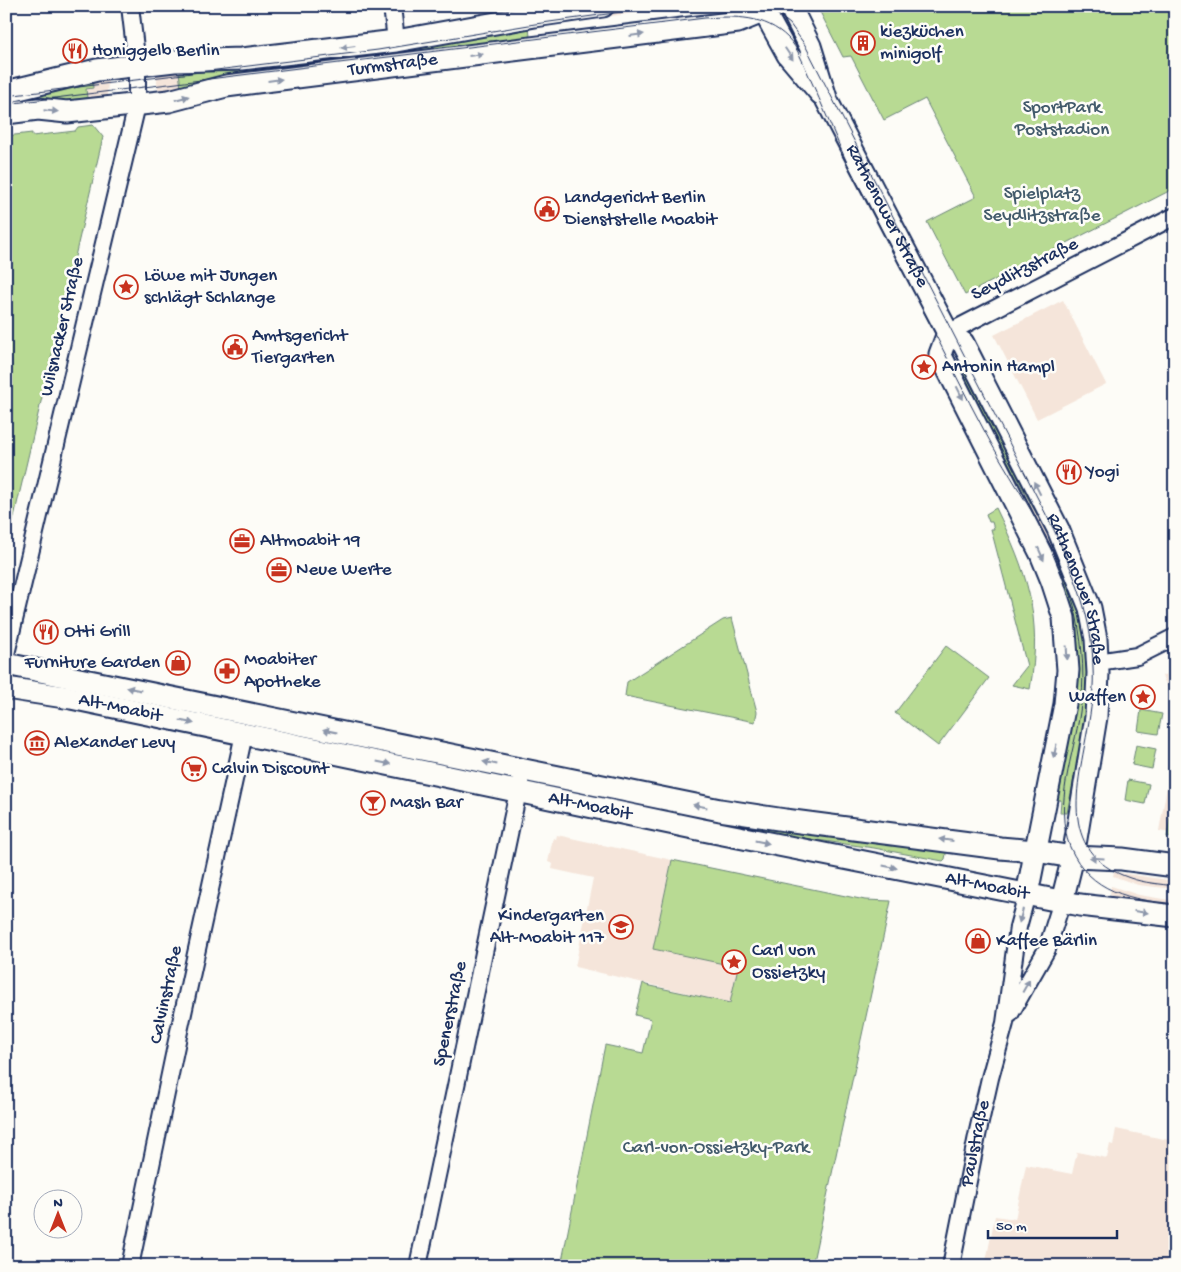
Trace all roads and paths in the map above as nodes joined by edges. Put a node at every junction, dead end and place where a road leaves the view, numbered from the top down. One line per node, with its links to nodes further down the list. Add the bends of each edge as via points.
1 (130, 6): 7 (street, Wilsnacker Straße)
2 (392, 6): 6 (street)
3 (603, 6): 6 (main road, Turmstraße)
4 (790, 6): 9 (main road, Rathenower Straße, via 810,46)
5 (768, 8): 9 (main road, Rathenower Straße, one-way to 9, via 788,55); 10 (main road, Turmstraße, one-way to 5, via 168,101 226,86 738,22)
6 (396, 41): 7 (main road, Turmstraße, one-way to 7, via 242,59)
7 (137, 65): 8 (main road, Turmstraße, via 94,71); 10 (street, Wilsnacker Straße)
8 (6, 92)
9 (827, 101): 13 (main road, Rathenower Straße)
10 (137, 105): 11 (main road, Turmstraße, one-way to 10, via 38,109 67,112); 15 (street, Wilsnacker Straße)
11 (6, 113)
12 (1175, 216): 13 (street, Seydlitzstraße)
13 (948, 333): 16 (main road, Rathenower Straße, one-way to 13, via 1090,608 1058,529 963,343); 22 (main road, Rathenower Straße, one-way to 22, via 940,354 1041,554 1064,618 1068,670 1065,704)
14 (1175, 637): 16 (street, via 1137,656)
15 (6, 654)
16 (1098, 662): 23 (main road, Rathenower Straße, via 1096,717)
17 (6, 664): 20 (main road, Alt-Moabit, one-way to 17)
18 (6, 688): 19 (main road, Alt-Moabit, one-way to 19, via 71,698)
19 (244, 734): 21 (main road, Alt-Moabit, one-way to 21); 29 (street, Calvinstraße)
20 (523, 770): 21 (street, Spenerstraße); 22 (main road, Alt-Moabit, one-way to 20, via 757,816)
21 (519, 791): 25 (main road, Alt-Moabit, one-way to 25); 30 (street, Spenerstraße)
22 (1035, 851): 23 (main road, Alt-Moabit); 25 (main road, Paulstraße)
23 (1073, 857): 24 (main road, Alt-Moabit, one-way to 23); 26 (main road, Rathenower Straße)
24 (1175, 866)
25 (1027, 894): 26 (main road, Alt-Moabit); 28 (street, Paulstraße, one-way to 28, via 1018,927)
26 (1062, 901): 27 (main road, Alt-Moabit, one-way to 27); 28 (street, Paulstraße, one-way to 26, via 1047,949)
27 (1175, 916)
28 (1005, 1023): 31 (street, Paulstraße, via 978,1130)
29 (130, 1266)
30 (418, 1266)
31 (951, 1266)

